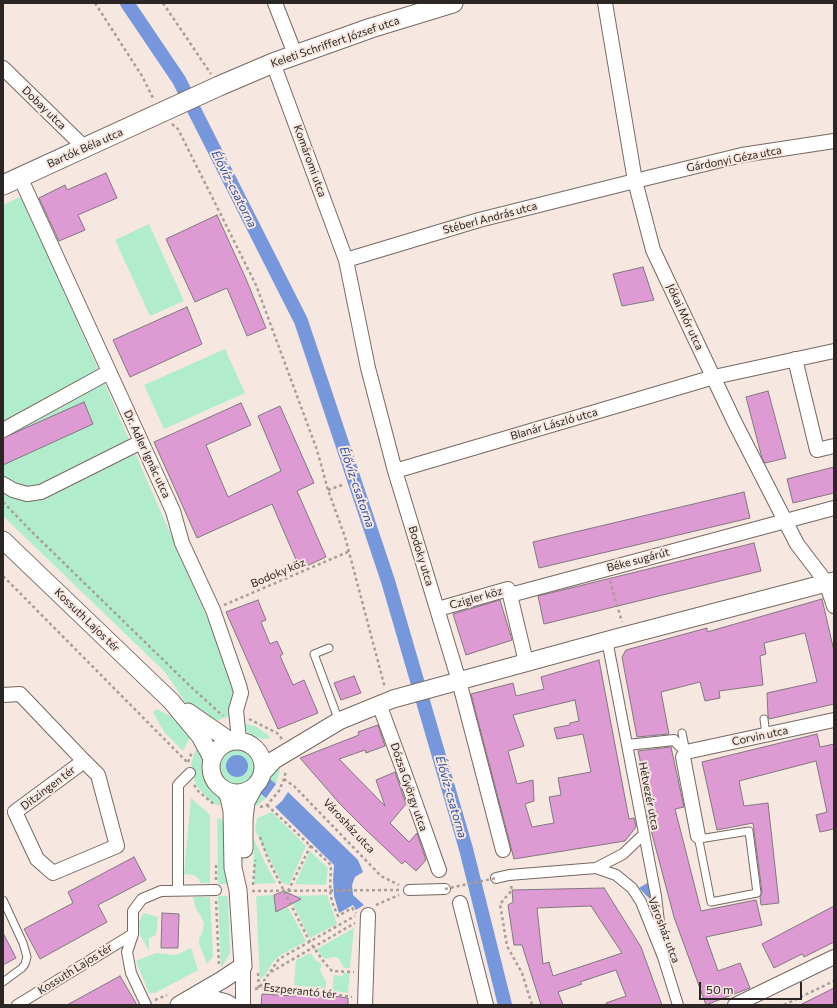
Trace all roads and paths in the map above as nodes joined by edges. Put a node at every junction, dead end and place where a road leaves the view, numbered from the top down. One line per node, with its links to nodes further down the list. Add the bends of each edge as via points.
1 (95, 3): 10 (path)
2 (163, 3): 9 (path)
3 (274, 3): 6 (street)
4 (453, 3): 6 (main road, Keleti Schriffert József utca)
5 (605, 3): 14 (street, Jókai Mór utca)
6 (295, 54): 7 (main road, Keleti Schriffert József utca)
7 (273, 63): 9 (main road, Keleti Schriffert József utca); 16 (street, Komáromi utca)
8 (3, 68): 12 (street, Dobay utca)
9 (219, 86): 10 (main road, Keleti Schriffert József utca)
10 (163, 112): 12 (main road, Bartók Béla utca); 27 (path, via 178,129 256,285)
11 (834, 141): 14 (street, Gárdonyi Géza utca, via 742,155)
12 (85, 148): 13 (main road, Bartók Béla utca)
13 (20, 177): 15 (main road, Bartók Béla utca); 19 (street, Dr. Adler Ignác utca)
14 (635, 181): 16 (street, Stéberl András utca, via 479,220); 20 (street, Jókai Mór utca, via 653,250)
15 (3, 186)
16 (346, 260): 24 (street, Bodoky utca, via 368,368)
17 (834, 351): 18 (street, Blanár László utca)
18 (795, 359): 20 (street, Blanár László utca); 23 (street, via 817,450)
19 (109, 372): 21 (street); 22 (street, Dr. Adler Ignác utca)
20 (714, 377): 24 (street, Blanár László utca); 30 (street, Jókai Mór utca)
21 (3, 430)
22 (141, 442): 25 (street, via 41,492 27,494); 39 (street, Dr. Adler Ignác utca, via 173,511 182,543)
23 (834, 446)
24 (395, 471): 38 (street, Bodoky utca)
25 (3, 484)
26 (342, 485): 27 (path)
27 (328, 490): 32 (path)
28 (3, 502): 48 (path, via 190,686 227,719)
29 (834, 508): 30 (street, Béke sugárút)
30 (785, 521): 33 (street, Béke sugárút); 35 (street, Jókai Mór utca, via 797,544)
31 (3, 540): 46 (street, Kossuth Lajos tér)
32 (350, 551): 39 (path, Bodoky köz); 47 (path, via 384,682)
33 (606, 569): 36 (street, Béke sugárút); 40 (path)
34 (3, 576): 61 (path, via 188,762)
35 (830, 581): 37 (street, Jókai Mór utca); 41 (street)
36 (510, 594): 38 (street, Czigler köz, via 508,589); 43 (street)
37 (834, 606)
38 (438, 609): 44 (street, Bodoky utca)
39 (213, 610): 48 (street, Dr. Adler Ignác utca, via 240,686)
40 (623, 627)
41 (607, 640): 43 (street); 56 (street, Hétvezér utca)
42 (329, 648): 51 (lane, via 314,654)
43 (526, 662): 44 (street)
44 (459, 681): 47 (street); 71 (street, Bodoky utca)
45 (3, 695): 59 (street, via 20,694)
46 (172, 701): 54 (street, Kossuth Lajos tér); 58 (street, Kossuth Lajos tér, via 200,736)
47 (386, 701): 51 (street); 74 (street, Dózsa György utca, via 403,769)
48 (237, 716): 54 (street, Dr. Adler Ignác utca); 55 (path, via 250,719 278,733)
49 (764, 719): 53 (lane)
50 (834, 720): 53 (street, Corvin utca)
51 (339, 721): 55 (street); 60 (street, via 274,760)
52 (682, 733): 57 (lane)
53 (766, 735): 57 (street, Corvin utca)
54 (241, 743): 55 (street, via 271,747); 58 (street, via 223,744); 60 (street, via 261,755)
55 (285, 744)
56 (627, 745): 57 (street, via 674,740); 67 (street, Hétvezér utca)
57 (686, 752): 69 (street, via 683,758)
58 (212, 758): 64 (street, via 211,771 214,779)
59 (84, 761): 59 (street, Ditzingen tér, via 98,775 117,846 53,874 37,859 15,812)
60 (263, 772): 63 (street)
61 (190, 773): 66 (path, via 194,786); 78 (street, via 178,785)
62 (284, 779): 82 (path, Városház utca, via 294,786 381,876)
63 (254, 787): 64 (street, via 240,793); 80 (street, via 246,802 244,819)
64 (225, 790): 80 (street, via 232,811 233,868)
65 (267, 805): 70 (path, Eszperantó tér)
66 (217, 806)
67 (644, 834): 73 (street, via 623,854); 92 (street, Hétvezér utca, via 656,896)
68 (260, 836): 83 (path)
69 (698, 837): 69 (lane, via 711,902 757,893 749,831)
70 (311, 845): 81 (path, Eszperantó tér, via 331,865); 84 (path)
71 (503, 850)
72 (255, 852): 80 (path)
73 (596, 868): 75 (street, Városház utca); 92 (street, Városház utca, via 616,875 632,888 641,902)
74 (439, 870)
75 (509, 875): 76 (street, Városház utca); 109 (path, via 512,890 500,904 507,946 522,973)
76 (496, 878): 77 (path, bridge)
77 (446, 889): 82 (street)
78 (178, 890): 79 (street, Kossuth Lajos tér); 89 (street, Kossuth Lajos tér, via 162,890 142,898 133,911)
79 (216, 890): 97 (path, via 218,960)
80 (245, 890): 83 (path); 85 (path); 94 (street)
81 (330, 890): 82 (path); 84 (path); 88 (path, Eszperantó tér, via 338,916 352,908 356,913 364,908)
82 (410, 890): 88 (path, Eszperantó tér)
83 (284, 891): 84 (path); 90 (path)
84 (288, 891)
85 (253, 898)
86 (3, 900): 99 (lane, via 27,957 22,968)
87 (460, 903): 108 (street)
88 (368, 912): 90 (path); 91 (path, Eszperantó tér); 96 (street)
89 (133, 934): 104 (street, Kossuth Lajos tér); 105 (street, Kossuth Lajos tér, via 127,952 130,972)
90 (310, 942): 91 (path); 95 (path, via 279,959)
91 (314, 947): 95 (path, Eszperantó tér); 96 (path, via 332,971)
92 (663, 957): 110 (street, Városház utca)
93 (834, 957): 111 (street)
94 (250, 966): 97 (street); 100 (path, Eszperantó tér); 102 (street)
95 (270, 972): 100 (path)
96 (366, 972): 103 (street)
97 (222, 980): 101 (street)
98 (834, 981): 112 (path)
99 (3, 982)
100 (259, 988): 102 (path); 103 (path, Eszperantó tér, via 297,992 304,990)
101 (197, 995): 106 (street); 107 (street)
102 (243, 999)
103 (365, 1001)
104 (17, 1005)
105 (146, 1005)
106 (179, 1005)
107 (230, 1005)
108 (486, 1005)
109 (532, 1005)
110 (678, 1005)
111 (735, 1005)
112 (784, 1005)

